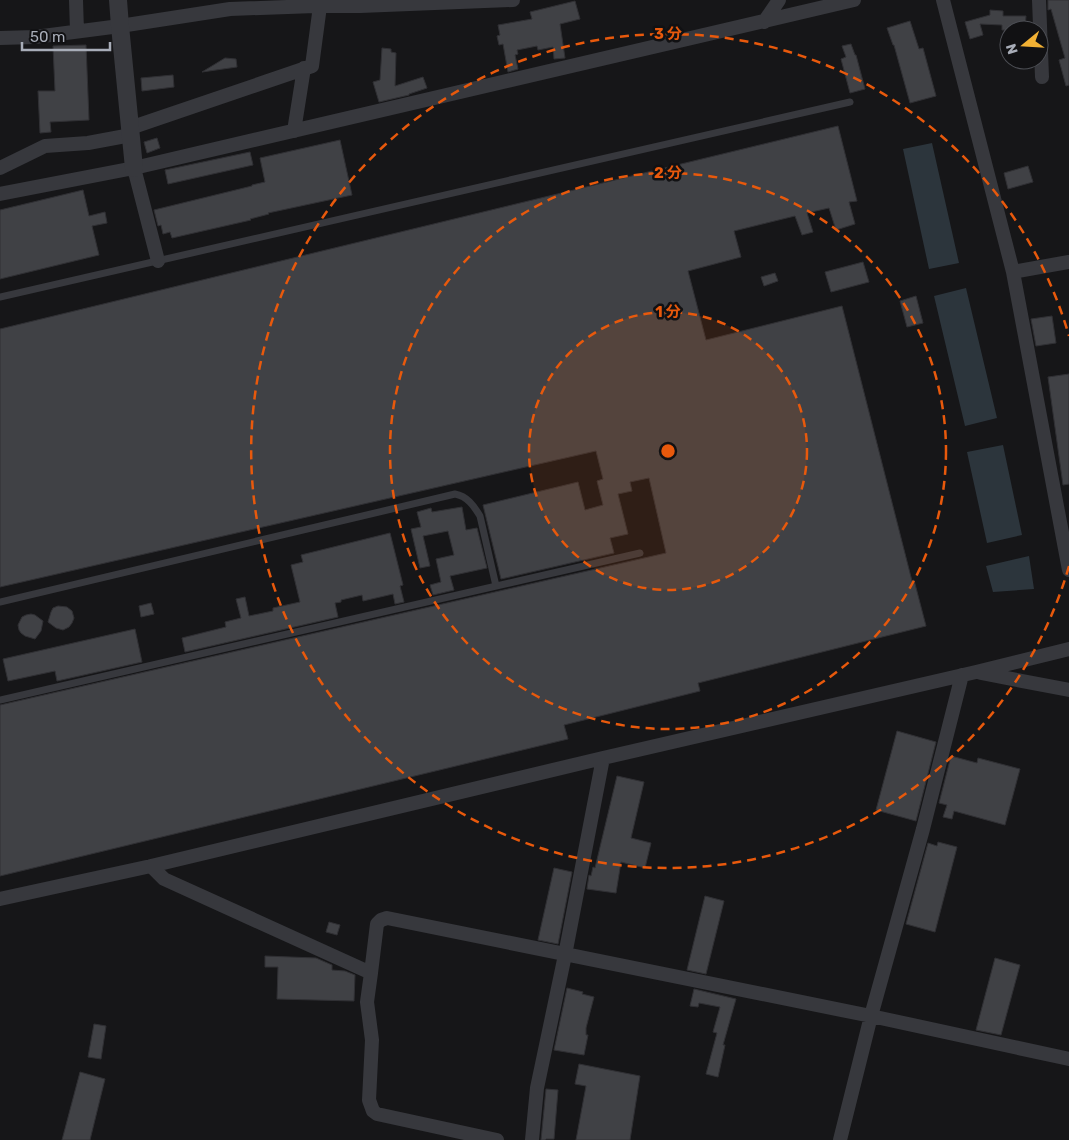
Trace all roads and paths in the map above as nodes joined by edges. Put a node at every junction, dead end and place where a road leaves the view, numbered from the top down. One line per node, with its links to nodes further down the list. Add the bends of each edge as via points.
1 (76, 0): 12 (street)
2 (118, 0): 11 (street)
3 (513, 0): 8 (street)
4 (779, 0): 10 (street)
5 (854, 0): 10 (street)
6 (943, 0): 24 (street)
7 (1039, 0): 15 (street)
8 (360, 3): 9 (street)
9 (320, 6): 11 (street, via 230,9); 14 (street, via 312,66)
10 (764, 22): 17 (street)
11 (120, 26): 12 (street); 18 (street)
12 (77, 31): 13 (street)
13 (0, 38)
14 (304, 68): 17 (street); 18 (street)
15 (1042, 77)
16 (850, 102): 22 (lane)
17 (294, 131): 20 (street)
18 (130, 132): 19 (street, via 88,142 45,146); 20 (street)
19 (0, 168)
20 (134, 168): 21 (street); 22 (street)
21 (0, 194)
22 (158, 261): 25 (lane)
23 (1069, 262): 24 (street)
24 (1013, 272): 27 (street)
25 (0, 297)
26 (640, 552): 28 (lane)
27 (1069, 570)
28 (496, 586): 29 (lane, via 480,516 468,499 455,494); 34 (lane)
29 (0, 602)
30 (1069, 649): 31 (street)
31 (976, 672): 32 (street); 33 (street)
32 (962, 675): 35 (street); 40 (street)
33 (1069, 690)
34 (0, 700)
35 (603, 758): 36 (street); 38 (street)
36 (151, 866): 37 (street); 39 (street, via 164,879)
37 (0, 899)
38 (565, 955): 39 (street, via 387,918 377,924); 40 (street); 43 (street, via 537,1088)
39 (371, 973): 42 (street, via 367,1002 372,1040 370,1100 373,1111)
40 (871, 1016): 41 (street); 44 (street)
41 (1069, 1059)
42 (497, 1140)
43 (532, 1140)
44 (840, 1140)

